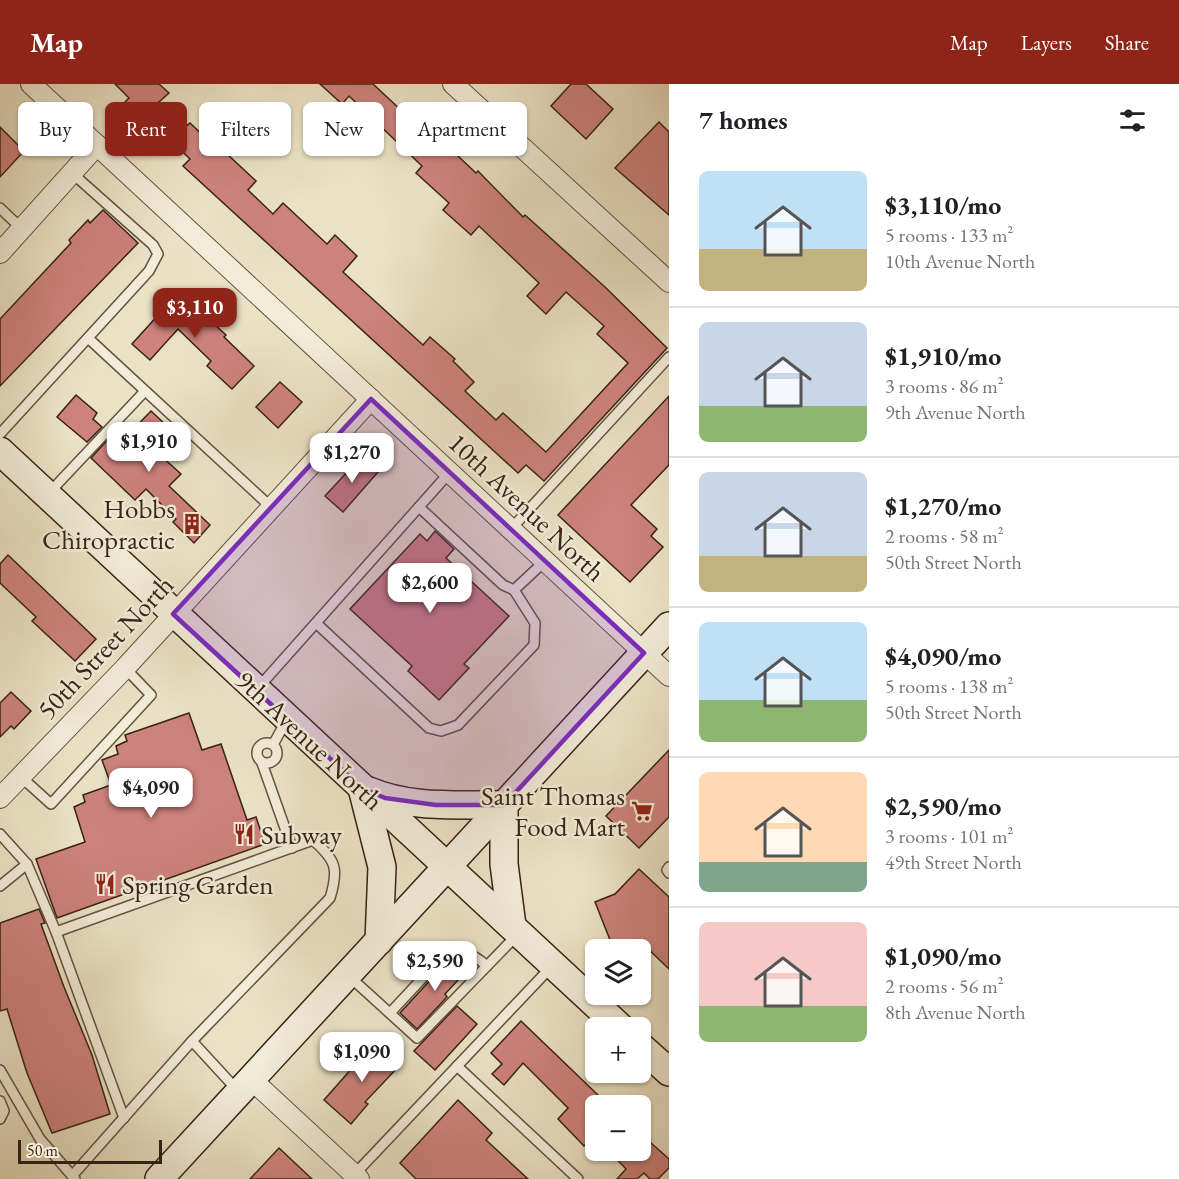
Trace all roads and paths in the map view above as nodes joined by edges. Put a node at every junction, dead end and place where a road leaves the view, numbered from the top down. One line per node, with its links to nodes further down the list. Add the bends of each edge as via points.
1 (31, 84): 3 (street, 10th Avenue North)
2 (453, 84): 8 (street)
3 (97, 145): 4 (street); 12 (street, 10th Avenue North)
4 (72, 173): 6 (street); 9 (lane, via 153,245 158,254 149,271)
5 (0, 208): 6 (lane)
6 (22, 229): 7 (street)
7 (0, 253)
8 (669, 282)
9 (88, 338): 11 (lane); 13 (lane)
10 (669, 357): 19 (lane)
11 (145, 391): 16 (lane); 17 (lane)
12 (371, 399): 15 (street, 10th Avenue North); 17 (street, 50th Street North)
13 (0, 434)
14 (0, 451): 16 (main road, 9th Avenue North)
15 (450, 472): 18 (lane); 19 (street, 10th Avenue North)
16 (46, 495): 22 (main road, 9th Avenue North)
17 (271, 507): 22 (street, 50th Street North)
18 (419, 507): 21 (lane, via 503,585); 23 (lane)
19 (511, 529): 20 (street, 10th Avenue North)
20 (545, 561): 21 (lane); 25 (street, 10th Avenue North)
21 (514, 590): 23 (lane, via 535,623 534,645 458,725 441,731 429,728)
22 (173, 614): 26 (street, 50th Street North); 28 (main road, 9th Avenue North)
23 (316, 623): 28 (lane)
24 (669, 626): 25 (main road)
25 (644, 652): 27 (street, 10th Avenue North); 35 (main road)
26 (124, 668): 32 (street, 50th Street North); 32 (lane, via 151,695 51,804)
27 (669, 676)
28 (256, 691): 29 (main road, 9th Avenue North)
29 (287, 719): 30 (lane); 33 (main road, 9th Avenue North)
30 (274, 743): 31 (lane, via 277,756 268,764); 31 (lane, via 266,742 256,752)
31 (262, 763): 37 (lane)
32 (20, 776): 34 (street, 50th Street North)
33 (362, 788): 35 (main road, via 385,798 436,805); 39 (main road, 9th Avenue North); 45 (main road, via 382,867)
34 (0, 798)
35 (504, 805): 39 (main road); 43 (main road, via 504,864)
36 (0, 834): 38 (lane)
37 (292, 848): 44 (lane); 51 (lane, via 313,840 330,855 337,876 330,898)
38 (27, 864): 42 (lane); 44 (lane)
39 (448, 866): 43 (main road, 9th Avenue North); 45 (main road)
40 (669, 867): 41 (lane)
41 (669, 873)
42 (0, 886)
43 (516, 930): 46 (main road, 9th Avenue North); 47 (lane)
44 (56, 932): 58 (lane)
45 (379, 941): 48 (main road)
46 (553, 965): 50 (main road, 9th Avenue North); 53 (lane)
47 (487, 966): 49 (lane, via 465,951 453,950); 49 (lane, via 417,1038)
48 (348, 975): 49 (lane); 56 (main road)
49 (390, 1013)
50 (609, 1017)
51 (192, 1041): 56 (lane); 58 (lane)
52 (651, 1056): 55 (main road)
53 (457, 1066): 61 (lane); 63 (lane)
54 (0, 1070): 60 (lane, via 40,1139)
55 (669, 1072)
56 (245, 1086): 61 (street); 62 (main road)
57 (0, 1101): 59 (lane, via 4,1111)
58 (124, 1118): 60 (lane)
59 (0, 1119)
60 (73, 1177)
61 (354, 1178)
62 (159, 1179)
63 (578, 1179)

